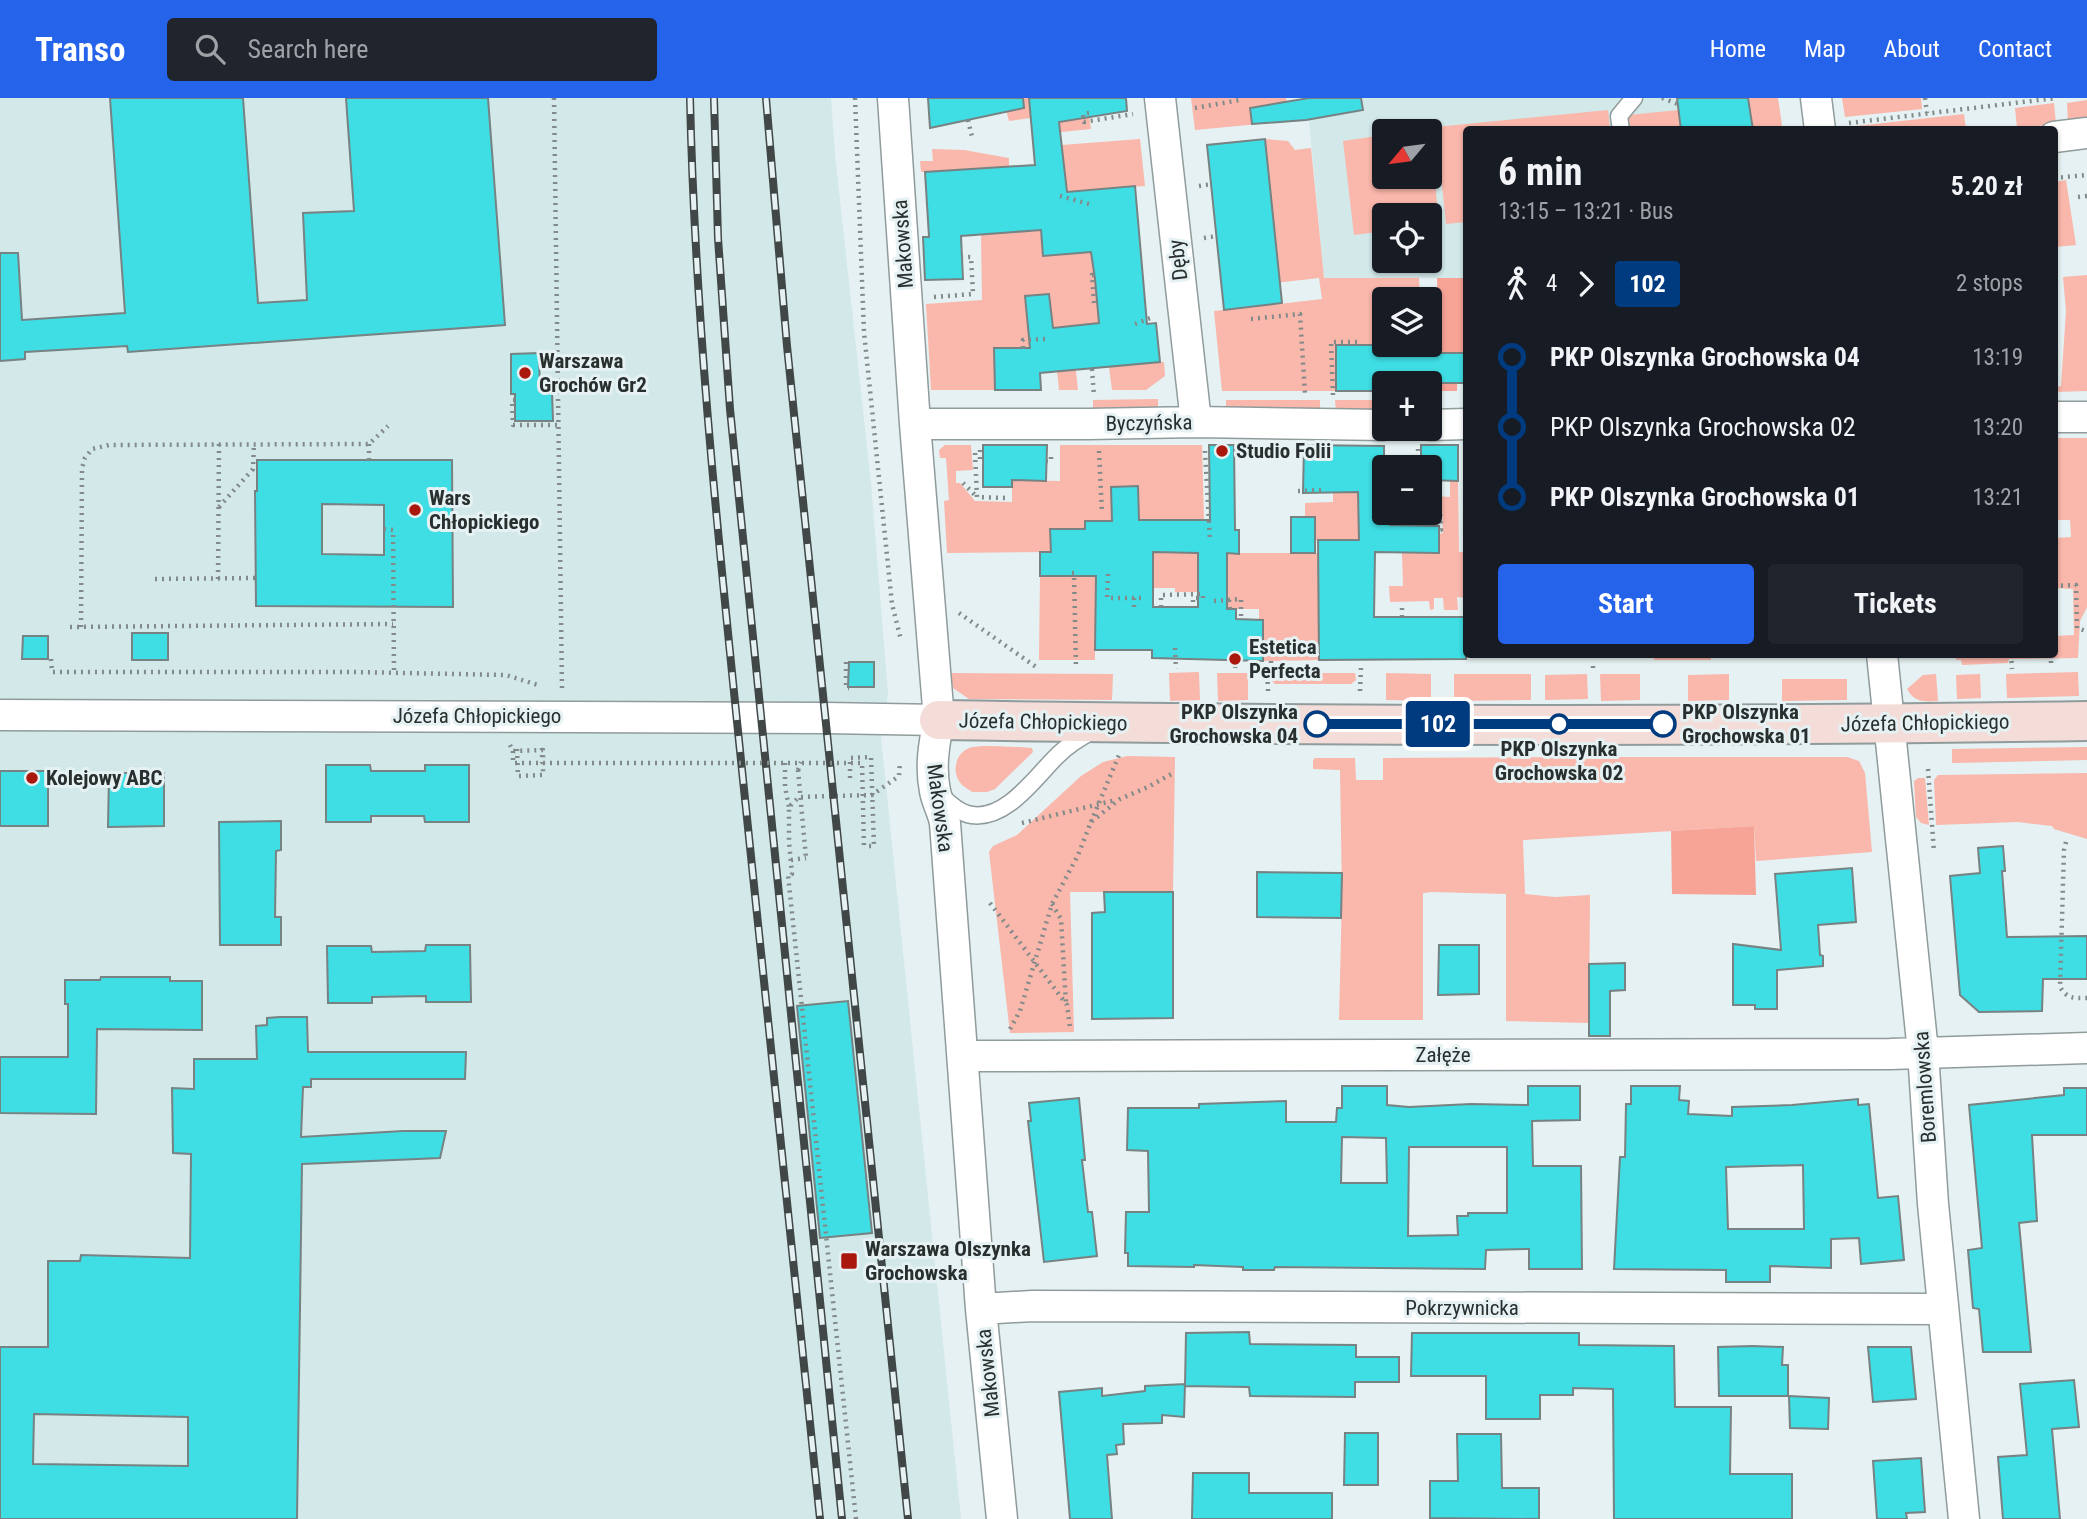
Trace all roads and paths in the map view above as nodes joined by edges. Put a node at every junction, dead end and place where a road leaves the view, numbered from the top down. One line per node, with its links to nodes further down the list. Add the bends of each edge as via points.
1 (554, 98): 51 (path)
2 (855, 98): 95 (path, via 864,332 892,604)
3 (893, 98): 49 (street, Makowska)
4 (1634, 98): 16 (lane, via 1619,116)
5 (1662, 98): 10 (path)
6 (1816, 98): 17 (street)
7 (1925, 98): 14 (path)
8 (2056, 98): 14 (path)
9 (1240, 100): 12 (path)
10 (1678, 104)
11 (1149, 106): 13 (path, via 1084,122 1083,114); 55 (street, Dęby)
12 (1195, 108)
13 (1089, 113)
14 (1927, 113): 18 (path)
15 (968, 120): 20 (path)
16 (1620, 126)
17 (1830, 126)
18 (1837, 126)
19 (2087, 134): 21 (street)
20 (972, 137)
21 (2058, 137)
22 (2087, 174): 23 (path)
23 (2058, 178)
24 (1212, 184): 25 (path)
25 (1200, 185)
26 (1060, 196): 29 (path)
27 (2087, 196): 28 (path)
28 (2078, 197)
29 (1088, 204)
30 (1217, 236): 31 (path)
31 (1206, 238)
32 (961, 257): 34 (path, via 971,257 974,294)
33 (1095, 275): 35 (path)
34 (925, 298)
35 (1094, 303)
36 (1153, 317): 38 (path)
37 (1251, 319): 44 (path, via 1300,314)
38 (1135, 324)
39 (1046, 339): 41 (path, via 1023,340)
40 (1359, 345): 45 (path, via 1331,342)
41 (1023, 348)
42 (1092, 369): 43 (path)
43 (1093, 389)
44 (1305, 391)
45 (1332, 391)
46 (515, 400): 51 (path, via 513,425)
47 (2087, 416): 48 (street)
48 (2058, 417)
49 (915, 424): 55 (street, Byczyńska, via 1088,424); 118 (street, Makowska)
50 (1463, 424): 52 (street)
51 (558, 425): 113 (path, via 562,693 506,675)
52 (1442, 425)
53 (388, 426): 58 (path)
54 (1372, 426): 55 (street, Byczyńska)
55 (1200, 433): 72 (path)
56 (219, 443): 57 (path); 67 (path); 93 (path, via 108,445 92,449 85,458)
57 (254, 444): 58 (path); 67 (path, via 253,469)
58 (369, 444): 61 (path)
59 (974, 445): 65 (path)
60 (1098, 445): 68 (path)
61 (369, 460)
62 (963, 483): 65 (path)
63 (1323, 490): 64 (path)
64 (1298, 491)
65 (977, 497): 66 (path)
66 (1007, 498)
67 (219, 507): 77 (path)
68 (1102, 513)
69 (1441, 525): 71 (path)
70 (384, 529): 91 (path, via 393,530)
71 (1438, 530)
72 (1210, 541)
73 (1072, 573): 110 (path)
74 (1108, 574): 79 (path, via 1107,598)
75 (256, 578): 77 (path)
76 (155, 579): 77 (path)
77 (218, 579)
78 (2058, 586): 94 (path, via 2076,585 2077,628 2086,631)
79 (1134, 598): 80 (path); 83 (path)
80 (1146, 598)
81 (1229, 600): 82 (path); 87 (path); 90 (path, via 1241,599)
82 (1214, 601)
83 (1134, 607)
84 (1161, 607): 85 (path, via 1161,595 1203,594 1203,598 1193,598)
85 (1193, 607)
86 (1402, 608): 89 (path)
87 (1230, 609)
88 (956, 611): 109 (path)
89 (1402, 616)
90 (1241, 619)
91 (393, 624): 93 (path); 113 (path)
92 (69, 627): 93 (path)
93 (81, 627)
94 (2074, 632)
95 (902, 643)
96 (1175, 648): 111 (path)
97 (1882, 658): 120 (street, Boremlowska)
98 (2011, 658): 112 (path)
99 (2051, 658): 108 (path)
100 (51, 659): 113 (path, via 52,672)
101 (1236, 661): 105 (path)
102 (1271, 661): 116 (path)
103 (1593, 661): 107 (path)
104 (846, 662): 114 (path)
105 (1236, 668)
106 (1361, 668): 115 (path, via 1361,691)
107 (1593, 668)
108 (2051, 668)
109 (1039, 669)
110 (1076, 669)
111 (1176, 669)
112 (2012, 669)
113 (394, 673)
114 (849, 688)
115 (1348, 691)
116 (1268, 692)
117 (0, 715): 118 (street, Józefa Chłopickiego)
118 (939, 720): 121 (street, Józefa Chłopickiego); 130 (street, Makowska, via 933,750)
119 (2087, 721): 120 (street, Józefa Chłopickiego)
120 (1890, 724): 121 (street, Józefa Chłopickiego); 147 (street, Boremlowska)
121 (1120, 738): 130 (lane, via 1094,730 1078,739 1026,790 991,813 970,815); 133 (path)
122 (542, 748): 124 (path, bridge)
123 (530, 750): 124 (path, bridge, via 543,750 543,775 518,776 515,750 513,763 529,763)
124 (542, 762): 127 (path, bridge)
125 (801, 762): 127 (path, bridge); 128 (path, bridge); 138 (path, bridge, via 806,858)
126 (900, 762): 131 (path, via 899,776)
127 (785, 763): 134 (path)
128 (849, 763): 131 (path, via 850,778 849,758 871,757); 131 (path, bridge, via 862,763 864,846 874,846)
129 (1175, 772): 132 (path)
130 (935, 792): 148 (street, Makowska, via 945,823)
131 (872, 795): 134 (path, via 799,797)
132 (1120, 799): 133 (path); 135 (path)
133 (1099, 804): 135 (path); 136 (path)
134 (789, 807): 138 (path)
135 (1091, 822): 140 (path)
136 (1021, 824)
137 (2066, 842): 142 (path, via 2060,988 2066,996)
138 (791, 860): 151 (path, via 792,874 788,875)
139 (990, 903): 141 (path)
140 (1052, 904): 141 (path); 143 (path, via 1061,919)
141 (1035, 963): 143 (path); 145 (path, via 1020,1011)
142 (2087, 998)
143 (1066, 1005): 144 (path)
144 (1071, 1035)
145 (1005, 1037)
146 (2087, 1048): 147 (street, Załęże)
147 (1923, 1052): 148 (street, Załęże); 150 (street, Boremlowska)
148 (963, 1056): 149 (street, Makowska)
149 (981, 1309): 150 (street, Pokrzywnicka); 152 (street, Makowska)
150 (1942, 1309): 153 (street, Boremlowska)
151 (856, 1519)
152 (1002, 1519)
153 (1964, 1519)

